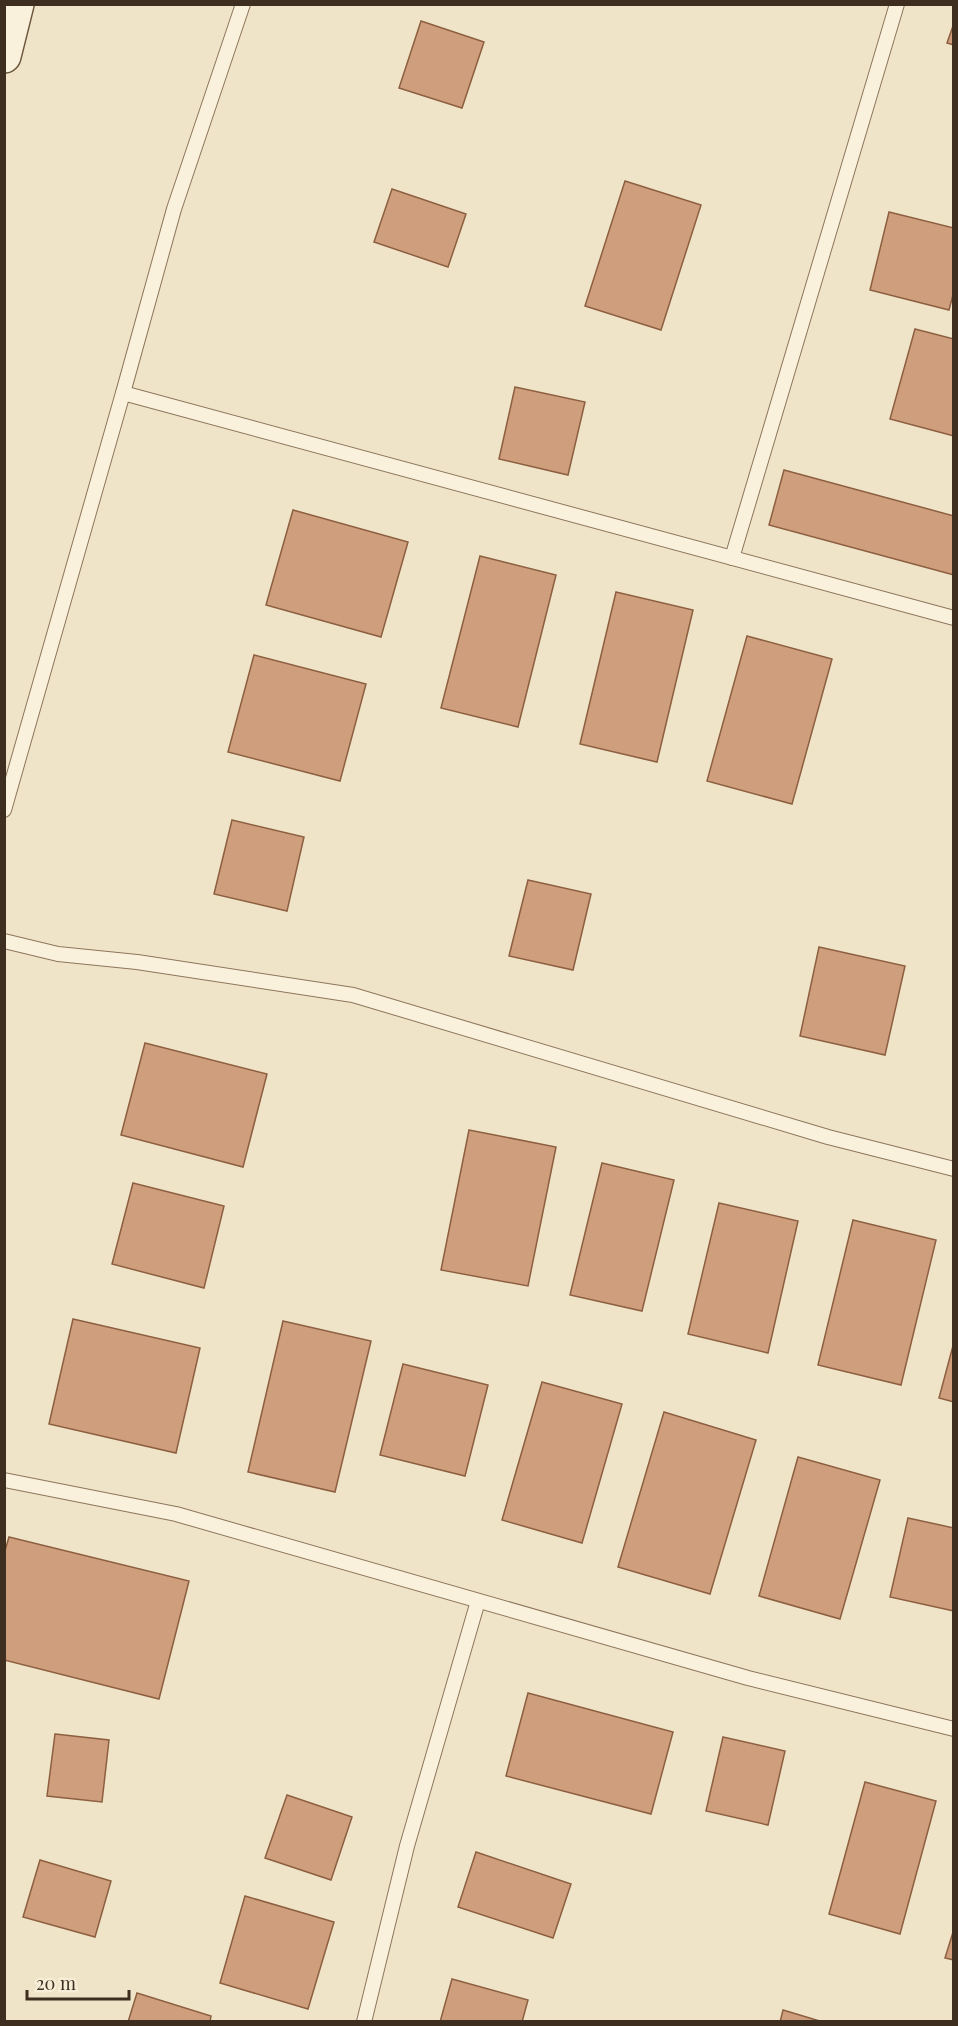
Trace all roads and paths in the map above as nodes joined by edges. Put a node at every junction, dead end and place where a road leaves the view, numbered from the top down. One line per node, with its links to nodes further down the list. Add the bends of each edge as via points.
1 (17, 4): 4 (main road)
2 (243, 4): 5 (lane, via 174,209)
3 (897, 4): 6 (lane)
4 (4, 56)
5 (123, 393): 6 (lane); 8 (lane)
6 (732, 558): 7 (lane)
7 (954, 618)
8 (4, 810)
9 (4, 941): 10 (lane, via 58,954 353,995 828,1137)
10 (954, 1169)
11 (4, 1480): 12 (lane, via 176,1514)
12 (478, 1601): 13 (lane, via 748,1678); 14 (lane, via 407,1846)
13 (954, 1729)
14 (363, 2022)

